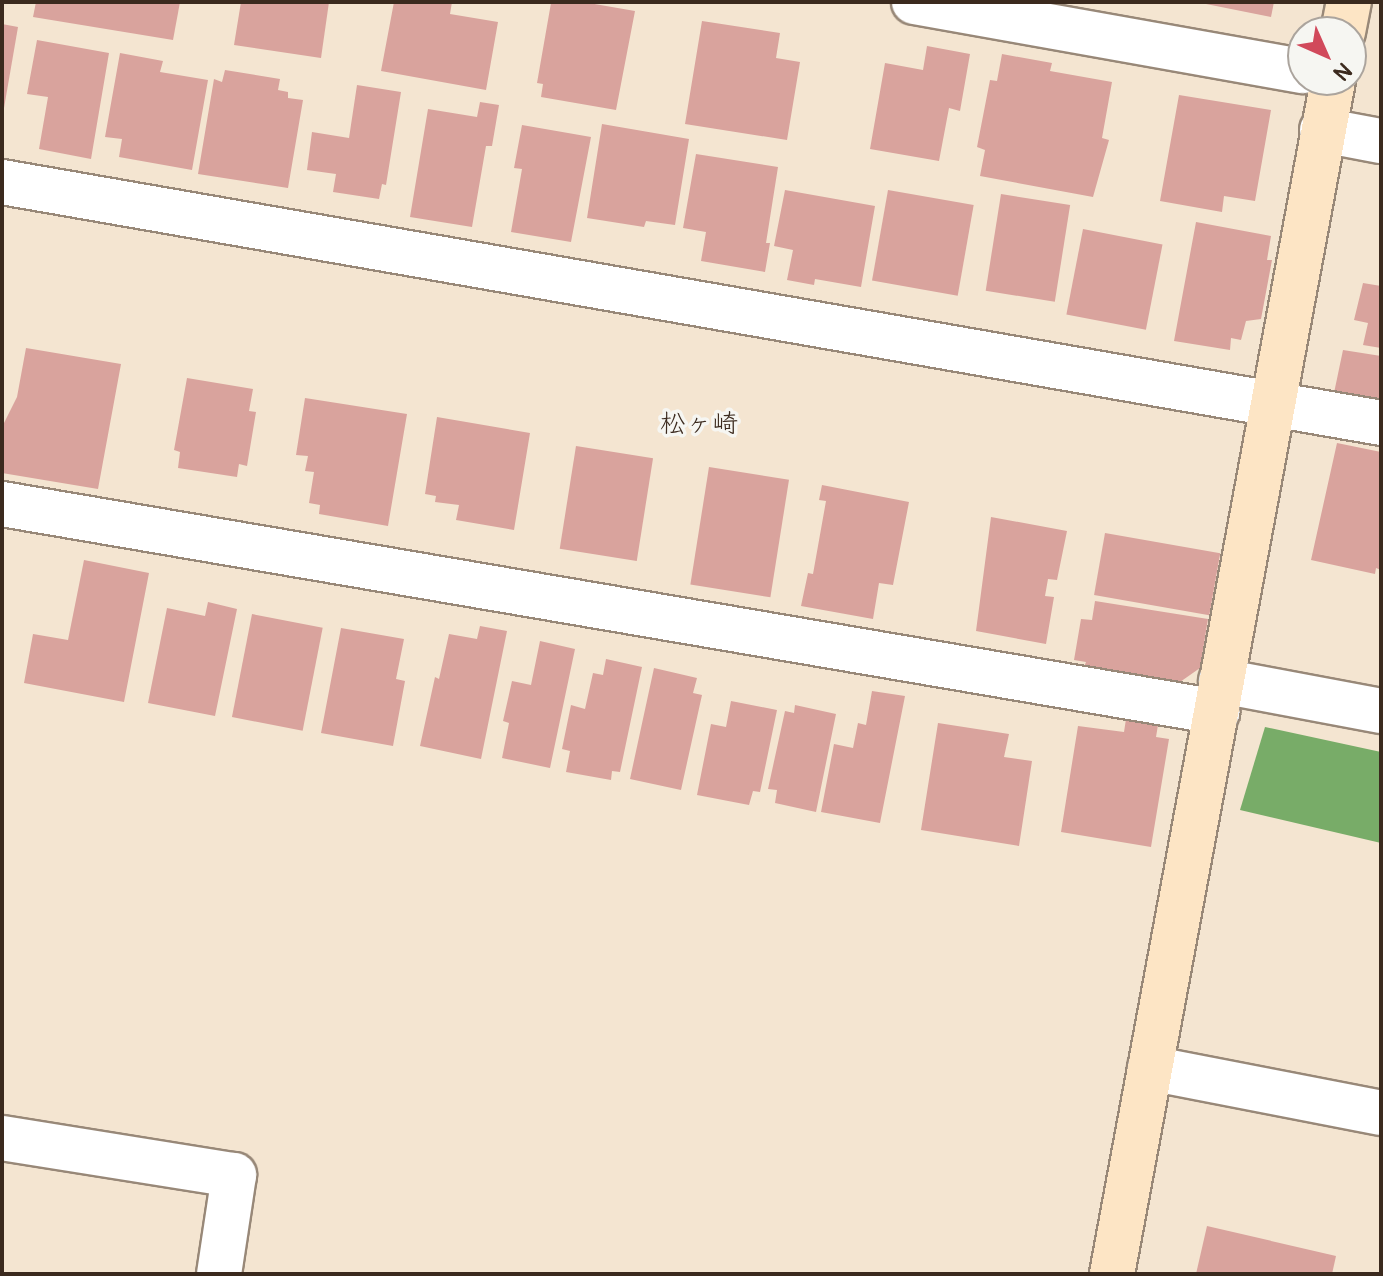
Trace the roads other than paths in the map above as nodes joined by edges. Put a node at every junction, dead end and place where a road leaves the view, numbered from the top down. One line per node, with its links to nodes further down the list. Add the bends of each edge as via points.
1 (914, 2): 2 (street)
2 (1010, 10): 3 (street)
3 (1287, 68)
4 (1329, 96): 5 (street)
5 (1322, 130): 6 (street); 8 (street)
6 (1381, 141)
7 (2, 182): 8 (street)
8 (1274, 403): 9 (street); 11 (street)
9 (1381, 423)
10 (2, 504): 11 (street)
11 (1219, 696): 12 (street); 13 (street)
12 (1381, 711)
13 (1150, 1068): 14 (street); 17 (street)
14 (1381, 1113)
15 (2, 1138): 16 (street, via 234,1175)
16 (219, 1274)
17 (1112, 1274)

